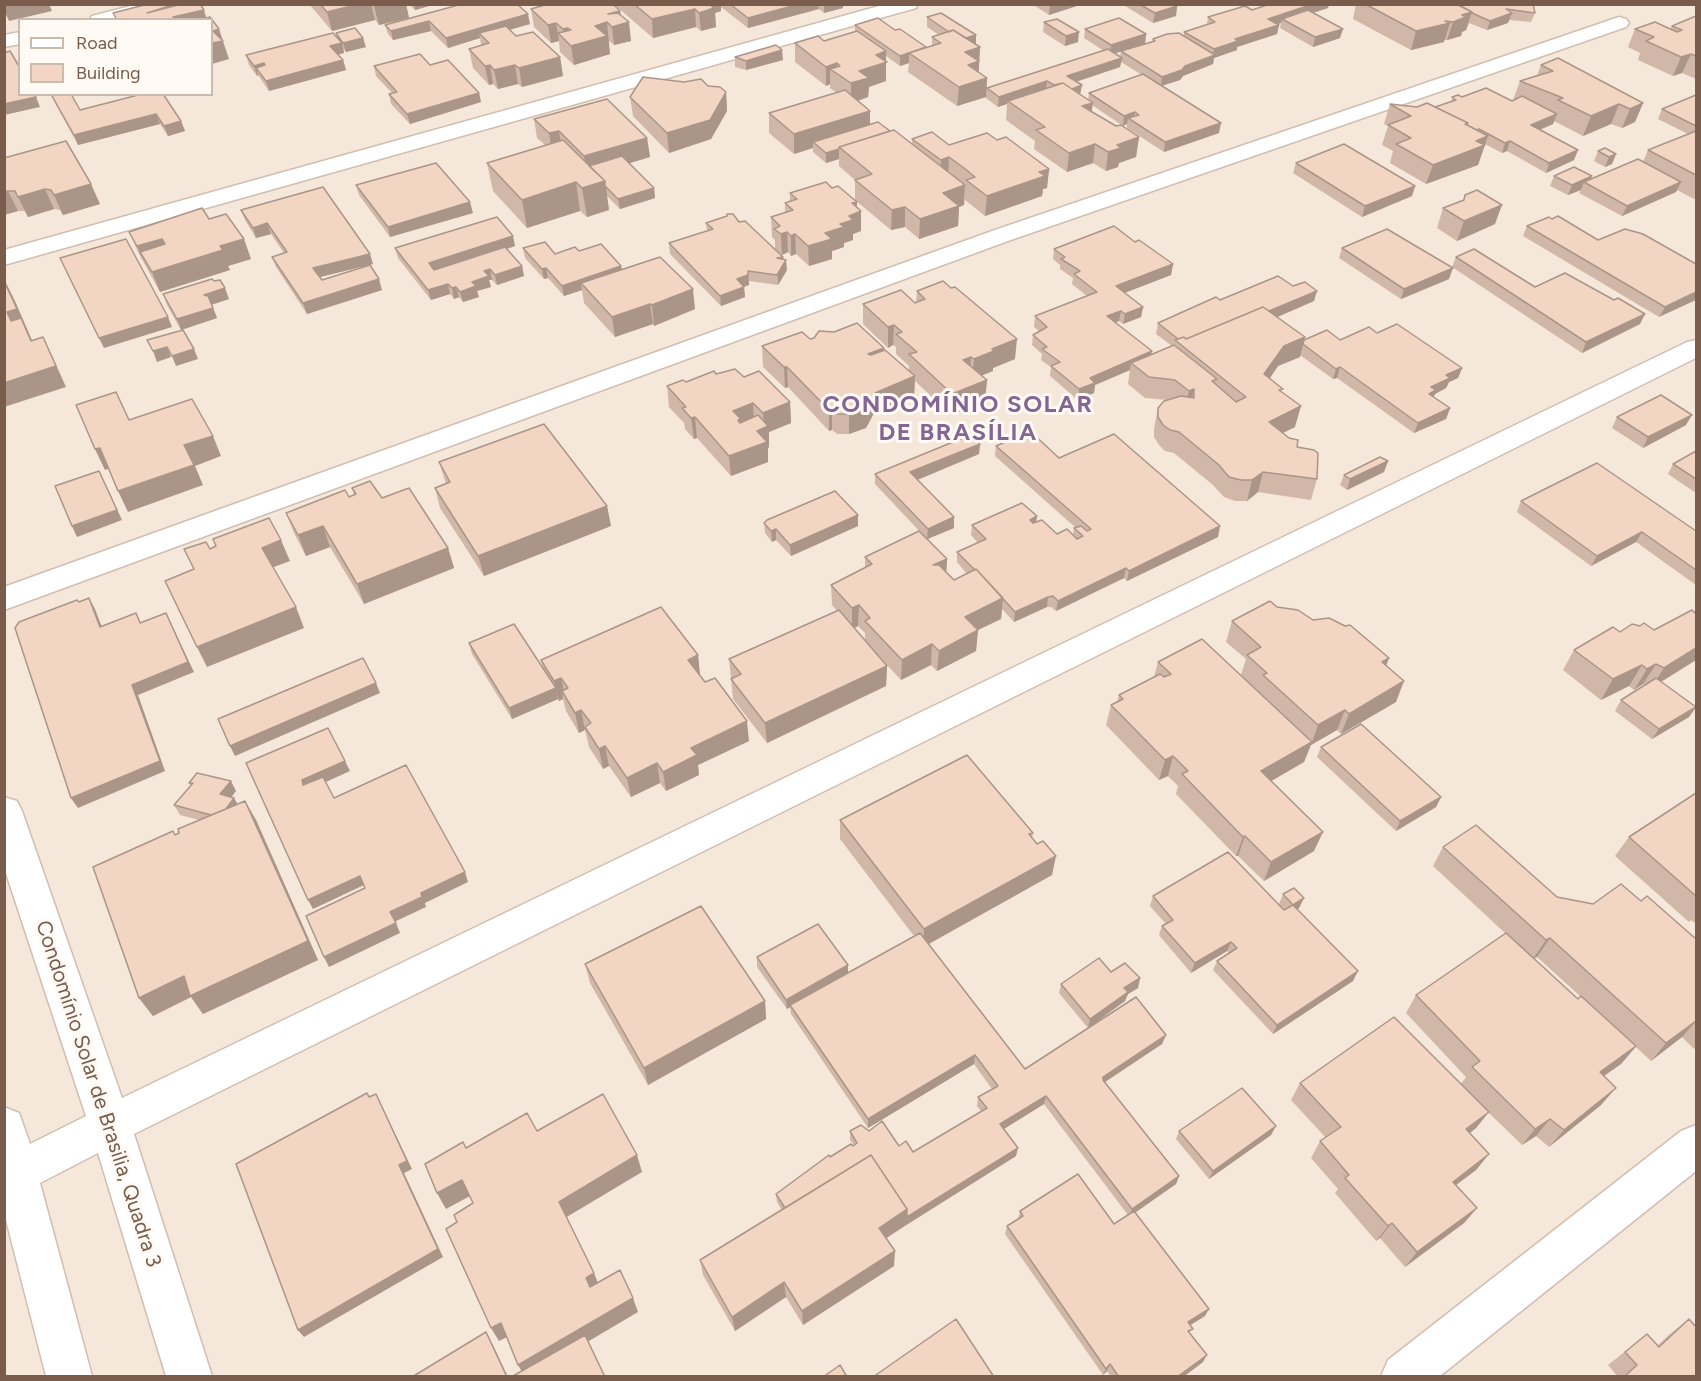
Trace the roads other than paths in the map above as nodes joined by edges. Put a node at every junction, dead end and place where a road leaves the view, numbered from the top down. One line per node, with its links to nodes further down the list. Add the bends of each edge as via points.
1 (164, 4): 3 (street)
2 (909, 4): 5 (street)
3 (107, 18)
4 (1619, 23): 7 (street, via 1000,236)
5 (4, 258)
6 (1696, 348): 9 (street)
7 (4, 599)
8 (4, 811): 9 (street, Condomínio Solar de Brasilia, Quadra 3)
9 (110, 1125): 12 (street); 14 (street, Condomínio Solar de Brasilia, Quadra 3)
10 (4, 1126): 12 (street)
11 (1696, 1145): 15 (street)
12 (17, 1173): 13 (street)
13 (69, 1377)
14 (189, 1377)
15 (1404, 1377)

